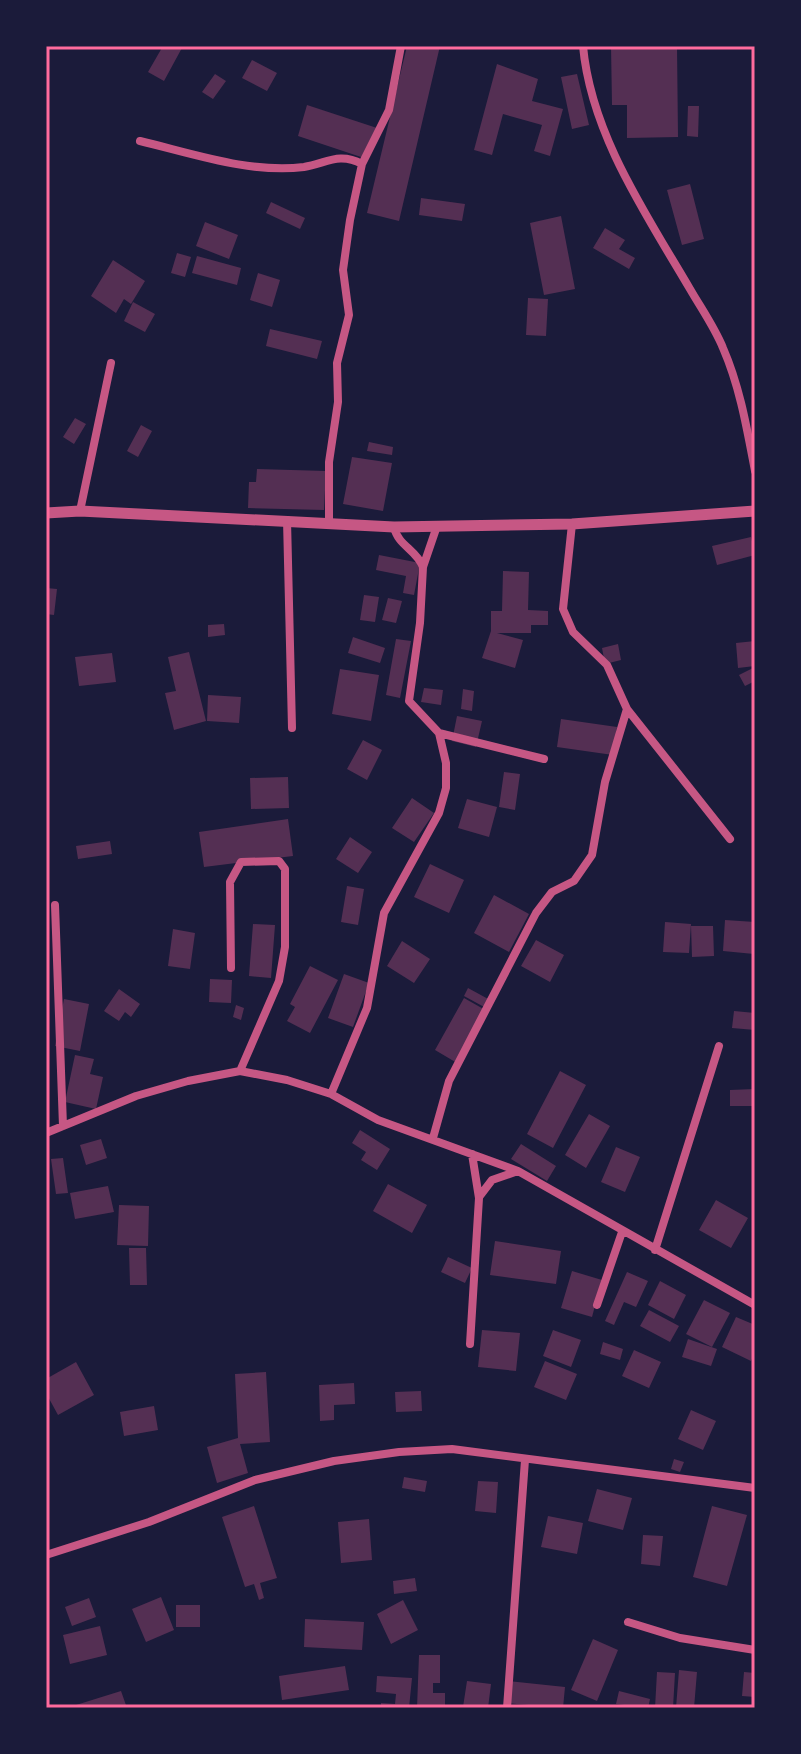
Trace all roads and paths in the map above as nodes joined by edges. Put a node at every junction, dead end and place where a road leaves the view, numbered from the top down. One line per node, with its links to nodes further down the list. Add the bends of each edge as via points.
1 (401, 46): 4 (street, via 389,110)
2 (583, 46): 6 (street, via 597,113 622,168 722,345 738,388)
3 (140, 141): 4 (street, via 267,166 303,167 339,157)
4 (362, 164): 11 (street, via 343,270 349,315 337,363)
5 (111, 363): 7 (street)
6 (755, 471)
7 (80, 511): 9 (street); 10 (street)
8 (755, 511): 12 (street)
9 (46, 513)
10 (287, 520): 11 (street); 17 (street)
11 (329, 523): 14 (street)
12 (572, 524): 13 (street); 16 (street, via 566,622 607,665)
13 (437, 526): 14 (street); 15 (street)
14 (394, 527): 15 (street, via 396,537 419,556)
15 (423, 567): 18 (street, via 409,701)
16 (627, 709): 20 (street); 28 (street, via 602,793 592,855 574,881 552,892 536,913 449,1081)
17 (292, 728)
18 (439, 733): 19 (street); 25 (street, via 446,763 439,813 384,913 367,1008)
19 (544, 759)
20 (730, 839)
21 (55, 905): 26 (street)
22 (231, 968): 24 (street, via 234,870 241,862 279,861 285,869 285,947 279,981)
23 (719, 1046): 33 (street)
24 (240, 1071): 25 (street); 26 (street, via 136,1096)
25 (331, 1094): 28 (street, via 378,1120)
26 (63, 1126): 27 (street)
27 (46, 1133)
28 (433, 1138): 29 (street)
29 (472, 1154): 30 (street); 31 (street)
30 (518, 1171): 31 (street, via 492,1180); 32 (street)
31 (479, 1198): 36 (street)
32 (622, 1232): 33 (street); 34 (street)
33 (655, 1250): 35 (street)
34 (597, 1305)
35 (755, 1305)
36 (470, 1344)
37 (525, 1460): 38 (street); 39 (street, via 452,1449 334,1461 255,1480); 42 (street)
38 (755, 1488)
39 (46, 1555)
40 (628, 1622): 41 (street, via 680,1638)
41 (755, 1650)
42 (507, 1708)

